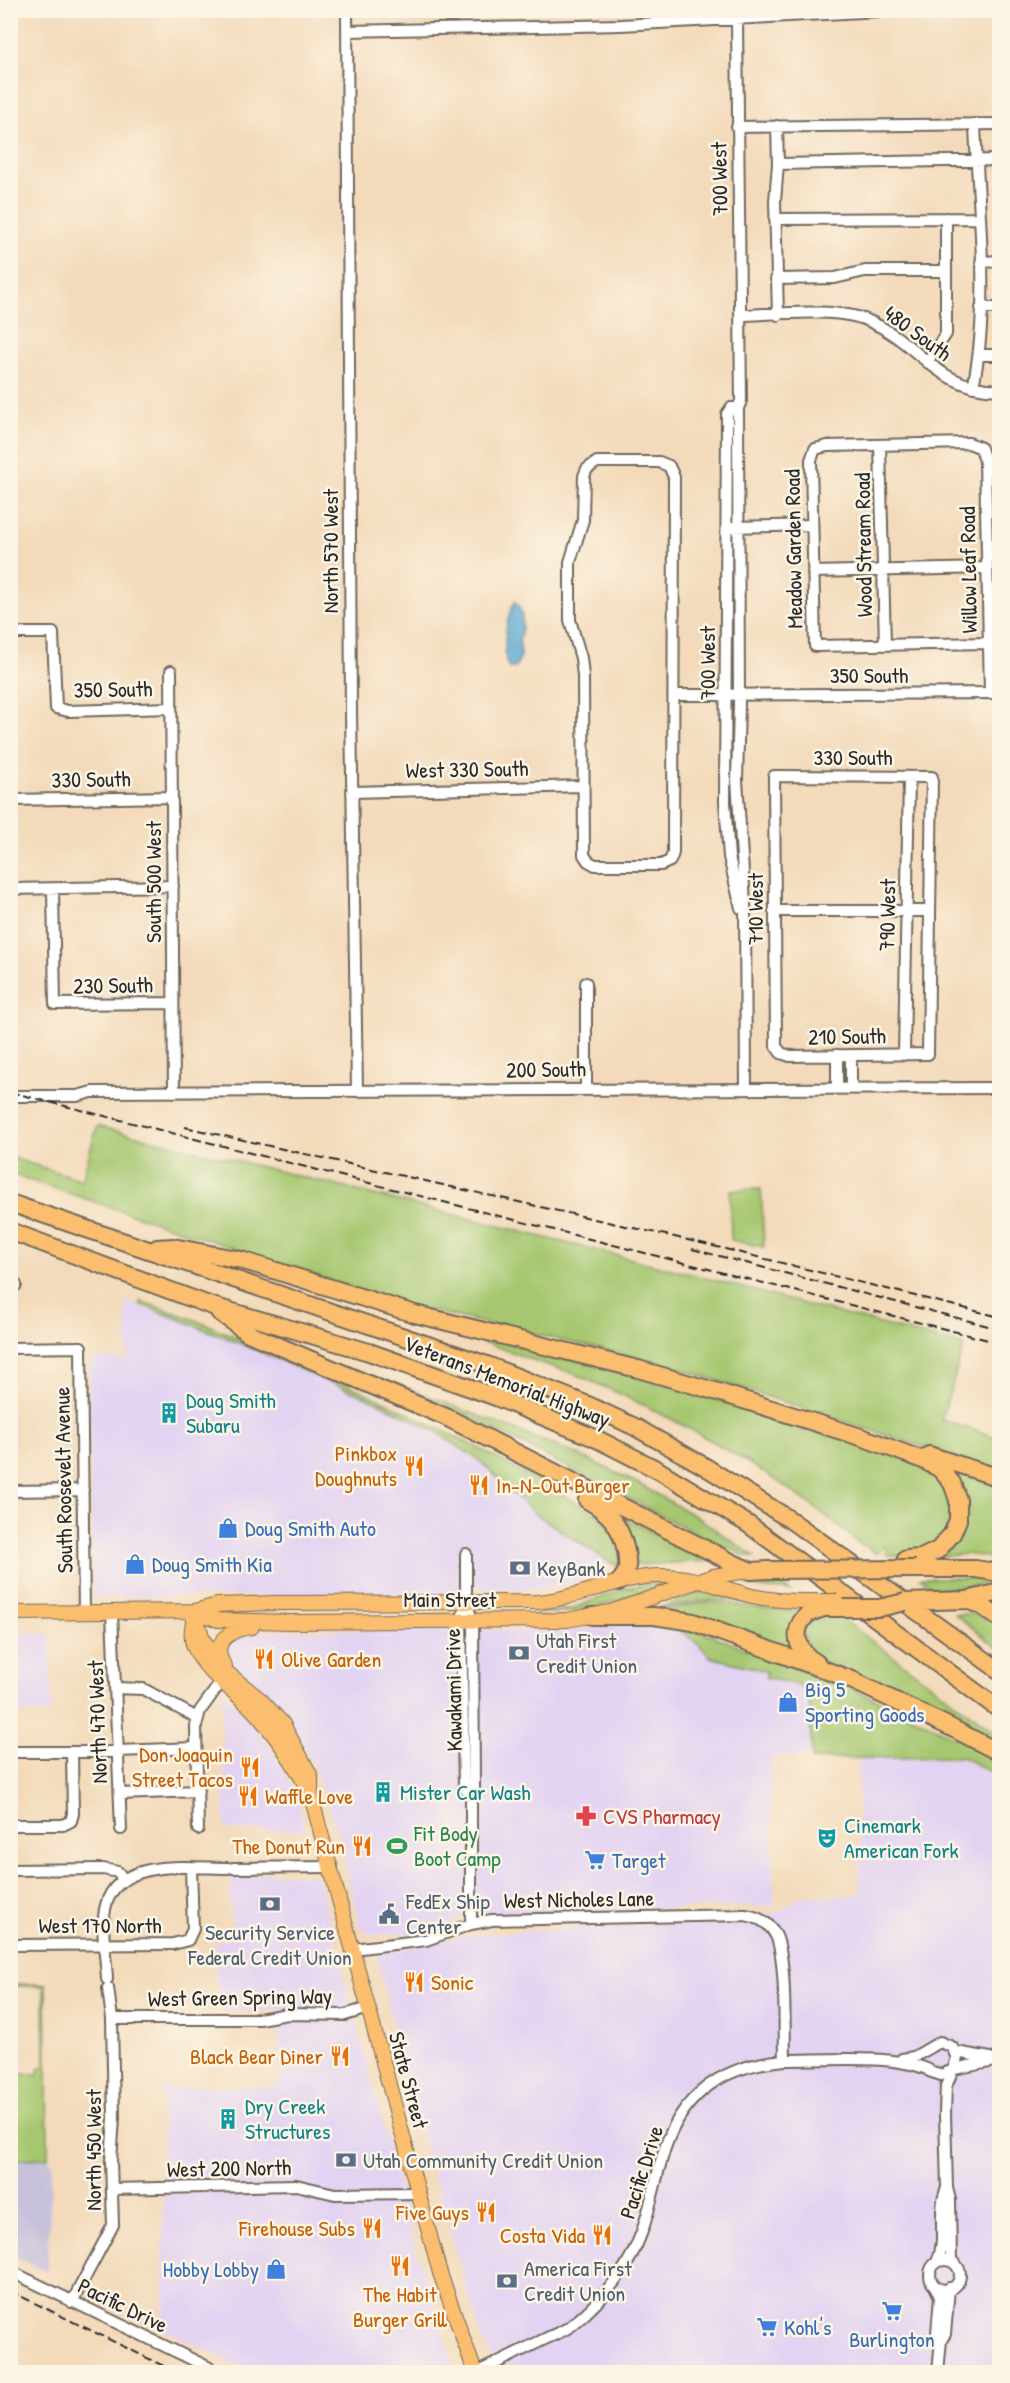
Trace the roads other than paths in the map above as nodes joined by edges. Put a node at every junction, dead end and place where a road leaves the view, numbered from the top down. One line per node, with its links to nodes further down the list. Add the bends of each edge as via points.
1 (347, 10): 5 (street, North 570 West)
2 (899, 10): 4 (street)
3 (675, 16): 4 (street); 5 (street, via 621,25)
4 (737, 20): 9 (street, 700 West)
5 (347, 30): 48 (street, North 570 West)
6 (975, 124): 7 (street); 8 (street); 11 (street)
7 (999, 124)
8 (777, 126): 9 (street); 12 (street)
9 (737, 127): 22 (street, 700 West)
10 (999, 160): 11 (street)
11 (976, 162): 12 (street); 14 (street)
12 (778, 164): 15 (street)
13 (946, 218): 14 (street); 15 (street); 18 (street)
14 (980, 218): 17 (street)
15 (775, 219): 19 (street)
16 (999, 261): 17 (street)
17 (981, 262): 20 (street)
18 (946, 271): 19 (street); 26 (street, via 946,334)
19 (776, 279): 23 (street)
20 (981, 308): 21 (street); 24 (street)
21 (999, 308)
22 (741, 315): 23 (street, 480 South); 31 (street, 700 West, via 741,401 738,408 731,408 727,414)
23 (778, 315): 26 (street, 480 South, via 834,314 866,320 882,327)
24 (980, 355): 25 (street); 27 (street)
25 (999, 355)
26 (927, 362): 27 (street, 480 South, via 952,380)
27 (973, 387): 28 (street, 480 South)
28 (999, 390)
29 (880, 445): 30 (street, Meadow Garden Road, via 821,446 813,451); 32 (street, Willow Leaf Road, via 969,443 980,447 985,461); 33 (street, Wood Stream Road)
30 (812, 525): 31 (street); 34 (street, Meadow Garden Road)
31 (732, 527): 41 (street, 700 West); 42 (street, 700 West)
32 (987, 568): 33 (street); 36 (street, Willow Leaf Road)
33 (883, 571): 34 (street); 37 (street, Wood Stream Road)
34 (813, 572): 37 (street, Meadow Garden Road, via 815,646)
35 (10, 633): 43 (street, 350 South, via 53,633 56,708)
36 (989, 643): 37 (street); 39 (street, Willow Leaf Road)
37 (885, 645)
38 (171, 671): 43 (street, South 500 West)
39 (995, 693): 41 (street, 350 South)
40 (674, 695): 42 (street, 350 South); 47 (street, via 670,861 661,865 599,865 588,861 583,851); 47 (street, via 673,473 669,466 659,462 597,462 584,476 583,520 570,562 570,620 583,676)
41 (739, 695): 42 (street, 350 South); 57 (street, 700 West, via 737,780)
42 (727, 696): 57 (street, 700 West, via 726,823 731,868)
43 (171, 708): 49 (street, South 500 West)
44 (774, 776): 45 (street, 330 South); 54 (street, 710 West)
45 (909, 777): 46 (street, 330 South); 55 (street, 790 West)
46 (932, 777): 56 (street, 790 West)
47 (583, 786): 48 (street, West 330 South)
48 (352, 792): 71 (street, North 570 West)
49 (172, 797): 50 (street, 330 South); 51 (street, South 500 West)
50 (10, 800)
51 (173, 886): 53 (street); 59 (street, South 500 West)
52 (10, 889): 53 (street)
53 (53, 889): 59 (street, 230 South, via 55,1004)
54 (774, 911): 55 (street); 60 (street, 710 West)
55 (907, 911): 56 (street); 64 (street, 790 West)
56 (929, 911): 61 (street, 790 West)
57 (745, 923): 66 (street, 700 West)
58 (586, 983): 65 (street)
59 (173, 1004): 73 (street, South 500 West)
60 (774, 1042): 62 (street, 210 South, via 786,1055)
61 (928, 1054): 64 (street, 210 South)
62 (837, 1055): 63 (street, 210 South); 67 (street)
63 (851, 1055): 64 (street, 210 South); 68 (street)
64 (904, 1055)
65 (586, 1088): 66 (street, 200 South); 71 (street, 200 South)
66 (746, 1088): 67 (street, 200 South)
67 (837, 1088): 68 (street, 200 South)
68 (851, 1088): 69 (street, 200 South)
69 (999, 1088)
70 (10, 1090): 72 (street, 200 South)
71 (357, 1090): 73 (street, 200 South)
72 (92, 1092): 73 (street, 200 South); 74 (street, 200 South, via 77,1096)
73 (174, 1092)
74 (10, 1096)
75 (10, 1203): 77 (highway, Veterans Memorial Highway)
76 (10, 1231): 78 (highway, Veterans Memorial Highway)
77 (147, 1250): 81 (highway, via 173,1246 241,1260 405,1312 678,1380); 103 (highway, Veterans Memorial Highway, via 487,1365 635,1427 764,1503)
78 (209, 1305): 80 (highway, via 248,1333 418,1404); 107 (highway, Veterans Memorial Highway, via 369,1352 496,1396 619,1450 747,1524)
79 (10, 1348): 83 (street, South Roosevelt Avenue, via 81,1347)
80 (484, 1437): 87 (highway); 90 (highway, via 611,1517 621,1533 628,1563)
81 (864, 1438): 82 (highway); 86 (highway, via 935,1465 955,1489 959,1512 956,1527 932,1554)
82 (999, 1478)
83 (83, 1490): 84 (street); 97 (street, South Roosevelt Avenue)
84 (10, 1491)
85 (466, 1554): 93 (street, Kawakami Drive)
86 (911, 1564): 87 (highway, Main Street, bridge, via 861,1561 819,1570); 88 (highway)
87 (751, 1571): 89 (main road, Main Street)
88 (999, 1573)
89 (701, 1580): 90 (main road, Main Street, via 662,1576); 94 (main road, Main Street); 99 (main road, Main Street)
90 (619, 1582): 93 (main road, Main Street, via 552,1601)
91 (999, 1592): 92 (highway)
92 (967, 1600): 94 (highway, bridge, via 905,1602 879,1608); 100 (highway)
93 (466, 1603): 95 (main road, Main Street, via 277,1602 217,1605); 102 (street, Kawakami Drive)
94 (808, 1607): 105 (highway, via 798,1630 801,1650 813,1661)
95 (195, 1611): 98 (main road, Main Street); 101 (main road, Main Street, via 218,1620); 104 (main road, State Street, via 191,1634 194,1647 210,1670)
96 (10, 1613): 97 (main road, Main Street)
97 (84, 1613): 98 (main road, Main Street)
98 (112, 1613): 106 (street, North 470 West)
99 (591, 1616): 102 (main road, Main Street); 105 (highway, via 654,1616 693,1622)
100 (999, 1619)
101 (290, 1622): 102 (main road, Main Street); 104 (main road, State Street, via 239,1628 226,1635 219,1654)
102 (467, 1622): 124 (street, Kawakami Drive, via 464,1787 471,1797)
103 (999, 1671)
104 (226, 1679): 108 (street); 116 (main road, State Street, via 272,1731); 116 (main road, State Street, via 276,1715 307,1765)
105 (855, 1681): 113 (highway)
106 (115, 1688): 108 (street, via 143,1689); 110 (street, North 470 West)
107 (999, 1710)
108 (197, 1718): 109 (street)
109 (196, 1748): 110 (street); 114 (street)
110 (115, 1751): 112 (street); 115 (street, North 470 West)
111 (10, 1752): 112 (street)
112 (72, 1752): 117 (street, via 71,1821 63,1825)
113 (999, 1753)
114 (198, 1791): 115 (street); 118 (street)
115 (120, 1794): 119 (street, North 470 West)
116 (311, 1796): 120 (main road, State Street)
117 (10, 1825)
118 (198, 1829)
119 (121, 1830)
120 (332, 1867): 121 (street); 127 (main road, State Street)
121 (191, 1868): 123 (street, via 142,1870); 125 (street, West 170 North, via 193,1929 188,1940 173,1944)
122 (10, 1870): 123 (street, via 103,1869 118,1872)
123 (123, 1879): 125 (street, North 450 West, via 106,1907)
124 (471, 1924): 127 (street, West Nicholes Lane, via 426,1940); 133 (street, West Nicholes Lane, via 518,1919 754,1916 770,1927 781,1950)
125 (105, 1944): 126 (street, West 170 North); 129 (street, North 450 West)
126 (10, 1945)
127 (353, 1949): 128 (main road, State Street)
128 (368, 2008): 129 (street, West Green Spring Way, via 345,2014 288,2014 259,2019); 140 (main road, State Street)
129 (112, 2019): 139 (street, North 450 West)
130 (928, 2048): 131 (street, via 940,2042); 134 (street, via 914,2057); 136 (street, via 924,2060)
131 (956, 2052): 132 (street); 135 (street)
132 (999, 2059): 135 (street)
133 (785, 2060): 134 (street, Pacific Drive); 149 (street, Pacific Drive, via 730,2071 705,2086 689,2104 670,2138 640,2239 619,2275 571,2326)
134 (891, 2061): 136 (street, via 915,2064)
135 (954, 2069): 136 (street, via 941,2076); 137 (street, via 946,2086)
136 (929, 2071): 137 (street)
137 (945, 2113): 138 (street)
138 (947, 2188): 141 (street); 142 (street, via 942,2199 942,2252)
139 (112, 2189): 140 (street, West 200 North, via 296,2185 335,2194); 146 (street, North 450 West, via 113,2225)
140 (418, 2193): 149 (main road, State Street, via 440,2273)
141 (951, 2261): 142 (street); 145 (street, via 960,2275)
142 (937, 2262): 144 (street, via 930,2272)
143 (10, 2271): 146 (street, Pacific Drive)
144 (936, 2286): 145 (street); 147 (street, via 940,2297 937,2333)
145 (949, 2289): 147 (street, via 945,2334)
146 (72, 2302): 148 (street, Pacific Drive)
147 (941, 2340): 150 (street)
148 (218, 2373)
149 (476, 2373)
150 (938, 2373)

